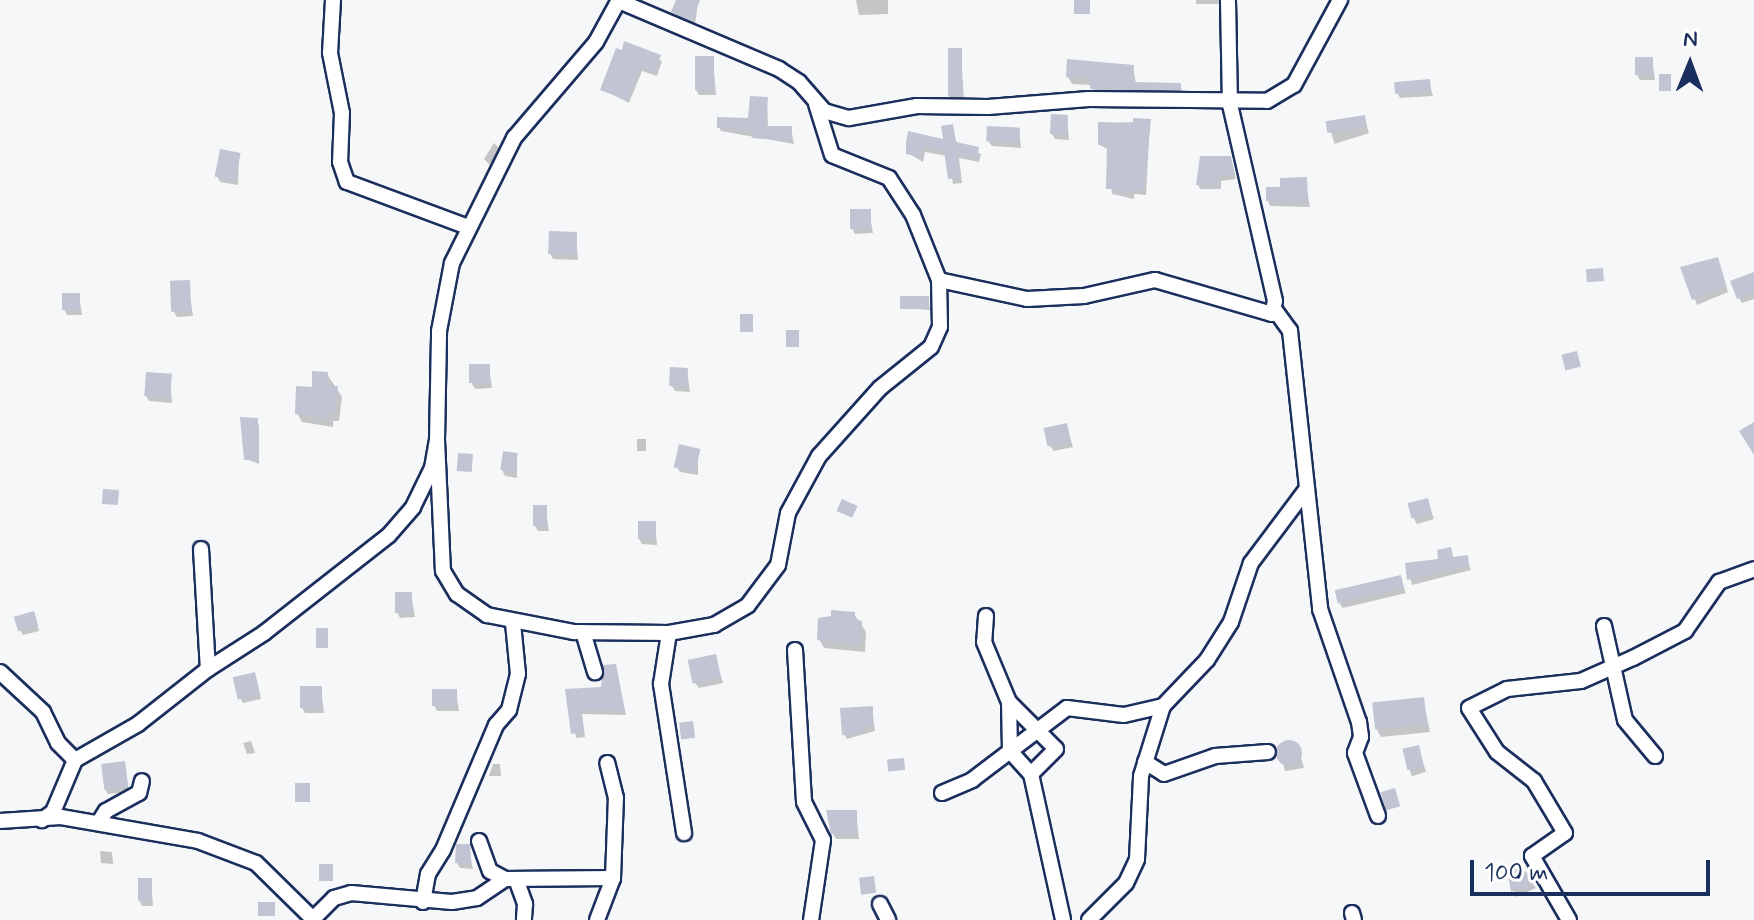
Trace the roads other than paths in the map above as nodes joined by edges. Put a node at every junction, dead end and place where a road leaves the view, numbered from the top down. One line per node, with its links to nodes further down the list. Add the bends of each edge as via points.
1 (333, 0): 7 (street, via 330,53 342,113 340,162 347,182)
2 (619, 0): 5 (street, via 779,69 799,82); 7 (street, via 596,42 514,138)
3 (1228, 0): 6 (street)
4 (1340, 0): 6 (street, via 1291,89 1267,101)
5 (816, 104): 6 (street, via 849,118 917,106 1089,99); 8 (street, via 832,155 894,182)
6 (1230, 105): 9 (street)
7 (468, 227): 10 (street, via 452,263 441,317)
8 (939, 280): 9 (street, via 1039,299 1155,280 1258,314); 18 (street, via 937,339 880,388 819,456 791,506 770,579 732,617 703,629)
9 (1275, 310): 11 (street, via 1290,331)
10 (437, 440): 15 (street, via 443,571 468,605); 21 (street, via 432,468 413,507 389,535 288,609 264,633)
11 (1305, 491): 25 (street, via 1251,563 1231,622 1207,660); 38 (street, via 1320,609 1359,722 1355,753)
12 (201, 549): 21 (street)
13 (1754, 569): 20 (street, via 1719,582 1685,631)
14 (986, 616): 24 (street, via 984,642)
15 (513, 623): 17 (street); 46 (street, via 518,674 509,710 496,725 428,874)
16 (1604, 626): 20 (street)
17 (583, 632): 18 (street); 23 (street)
18 (669, 633): 42 (street, via 661,684)
19 (795, 650): 51 (street, via 804,802 823,840)
20 (1613, 667): 31 (street, via 1625,720); 55 (street, via 1581,681 1507,689 1469,708 1497,752 1534,781 1565,833 1532,856)
21 (208, 669): 32 (street, via 138,724)
22 (0, 672): 32 (street, via 43,712 58,743)
23 (595, 672)
24 (1009, 702): 27 (street); 29 (street)
25 (1163, 706): 26 (street); 28 (street)
26 (1146, 711): 27 (street, via 1124,715 1067,708); 28 (street)
27 (1037, 728): 29 (street); 35 (street, via 1056,749)
28 (1154, 728): 33 (street)
29 (1010, 751): 35 (street); 37 (street, via 972,780)
30 (1268, 752): 33 (street, via 1215,756 1164,774)
31 (1655, 756)
32 (75, 760): 40 (street, via 53,812)
33 (1145, 762): 54 (street, via 1137,859 1126,883)
34 (607, 763): 44 (street, via 616,798)
35 (1031, 774): 53 (street)
36 (142, 781): 41 (street, via 139,793 106,811)
37 (942, 793)
38 (1378, 816)
39 (0, 821): 40 (street)
40 (42, 821): 41 (street)
41 (99, 822): 48 (street, via 170,834 239,854 273,876)
42 (684, 833)
43 (479, 841): 45 (street, via 490,871)
44 (613, 878): 45 (street); 50 (street)
45 (510, 879): 46 (street, via 477,898); 49 (street, via 525,904)
46 (423, 902): 48 (street, via 351,893 334,898)
47 (880, 904): 52 (street)
48 (313, 920)
49 (524, 920)
50 (597, 920)
51 (811, 920)
52 (888, 920)
53 (1063, 920)
54 (1089, 920)
55 (1569, 920)

